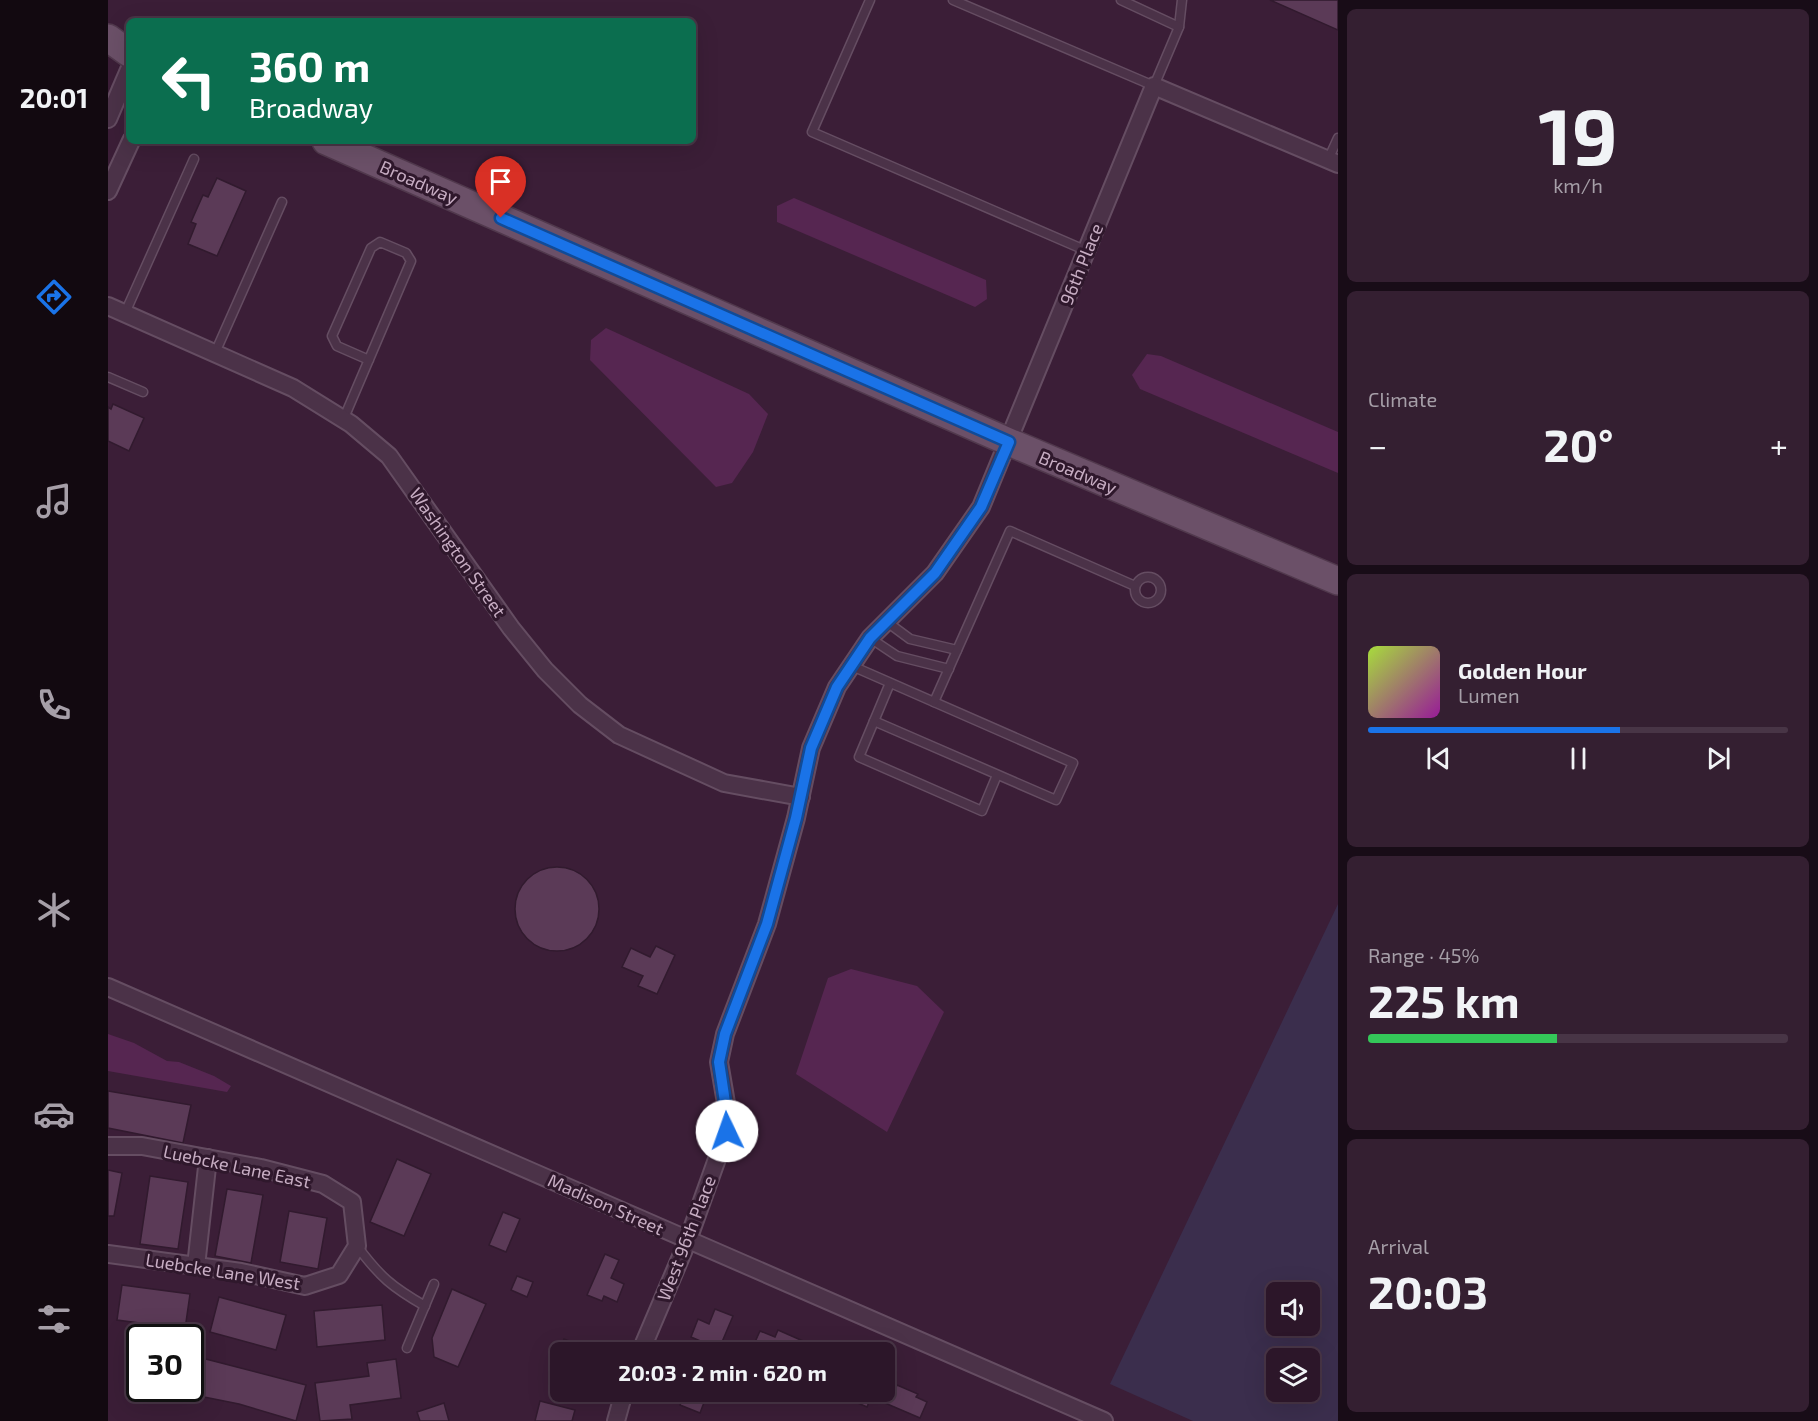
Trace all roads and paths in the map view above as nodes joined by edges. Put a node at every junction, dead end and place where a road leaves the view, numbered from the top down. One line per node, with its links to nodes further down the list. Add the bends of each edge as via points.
1 (870, 0): 20 (lane, via 812,132)
2 (953, 0): 11 (lane)
3 (1120, 0): 5 (lane)
4 (1182, 0): 5 (lane)
5 (1179, 27): 11 (lane)
6 (108, 38): 8 (main road)
7 (108, 50): 9 (main road)
8 (126, 52)
9 (126, 53)
10 (126, 77): 12 (street)
11 (1154, 86): 17 (street); 20 (street, 96th Place)
12 (108, 119)
13 (1338, 138): 17 (lane)
14 (130, 144): 18 (street)
15 (333, 144): 28 (main road, Broadway)
16 (194, 159): 22 (lane)
17 (1333, 162)
18 (108, 191)
19 (282, 202): 23 (lane)
20 (1087, 250): 28 (street, 96th Place)
21 (108, 306): 22 (street, Washington Street)
22 (125, 313): 23 (street, Washington Street)
23 (215, 353): 27 (street, Washington Street, via 293,388)
24 (369, 360): 24 (lane, via 411,261 406,254 380,242 371,248 332,336 337,346); 27 (lane)
25 (108, 377): 26 (lane)
26 (143, 392)
27 (344, 418): 40 (street, Washington Street, via 389,456 511,628 580,705 619,735 724,783)
28 (1009, 442): 29 (main road, Broadway); 31 (street, West 96th Place, via 981,507 935,573)
29 (1338, 581)
30 (1135, 586): 33 (lane, via 1010,531)
31 (887, 622): 32 (street, West 96th Place); 33 (lane, via 910,639)
32 (870, 638): 34 (street, West 96th Place); 35 (lane, via 897,656)
33 (957, 650): 35 (lane)
34 (852, 666): 36 (lane); 40 (street, West 96th Place, via 837,687 811,748)
35 (949, 669): 37 (lane)
36 (890, 683): 37 (lane); 38 (lane)
37 (934, 702): 39 (lane, via 1073,763 1056,800)
38 (874, 721): 39 (lane); 39 (lane, via 859,757 982,811)
39 (998, 775)
40 (801, 797): 44 (street, West 96th Place, via 767,924 725,1034 719,1062 727,1131)
41 (108, 987): 44 (street, Madison Street)
42 (108, 1146): 43 (street, Luebcke Lane East, via 142,1146)
43 (208, 1158): 45 (street, Luebcke Lane East, via 323,1184 352,1202); 47 (street)
44 (688, 1240): 50 (street, West 96th Place); 54 (street, Madison Street)
45 (357, 1246): 47 (street, Luebcke Lane West, via 339,1275 305,1286); 49 (lane, via 380,1276)
46 (108, 1254): 47 (street, Luebcke Lane West)
47 (196, 1266)
48 (434, 1284): 49 (lane)
49 (425, 1306): 51 (lane)
50 (645, 1342)
51 (406, 1348)
52 (621, 1402): 53 (street)
53 (616, 1421)
54 (1104, 1421)

